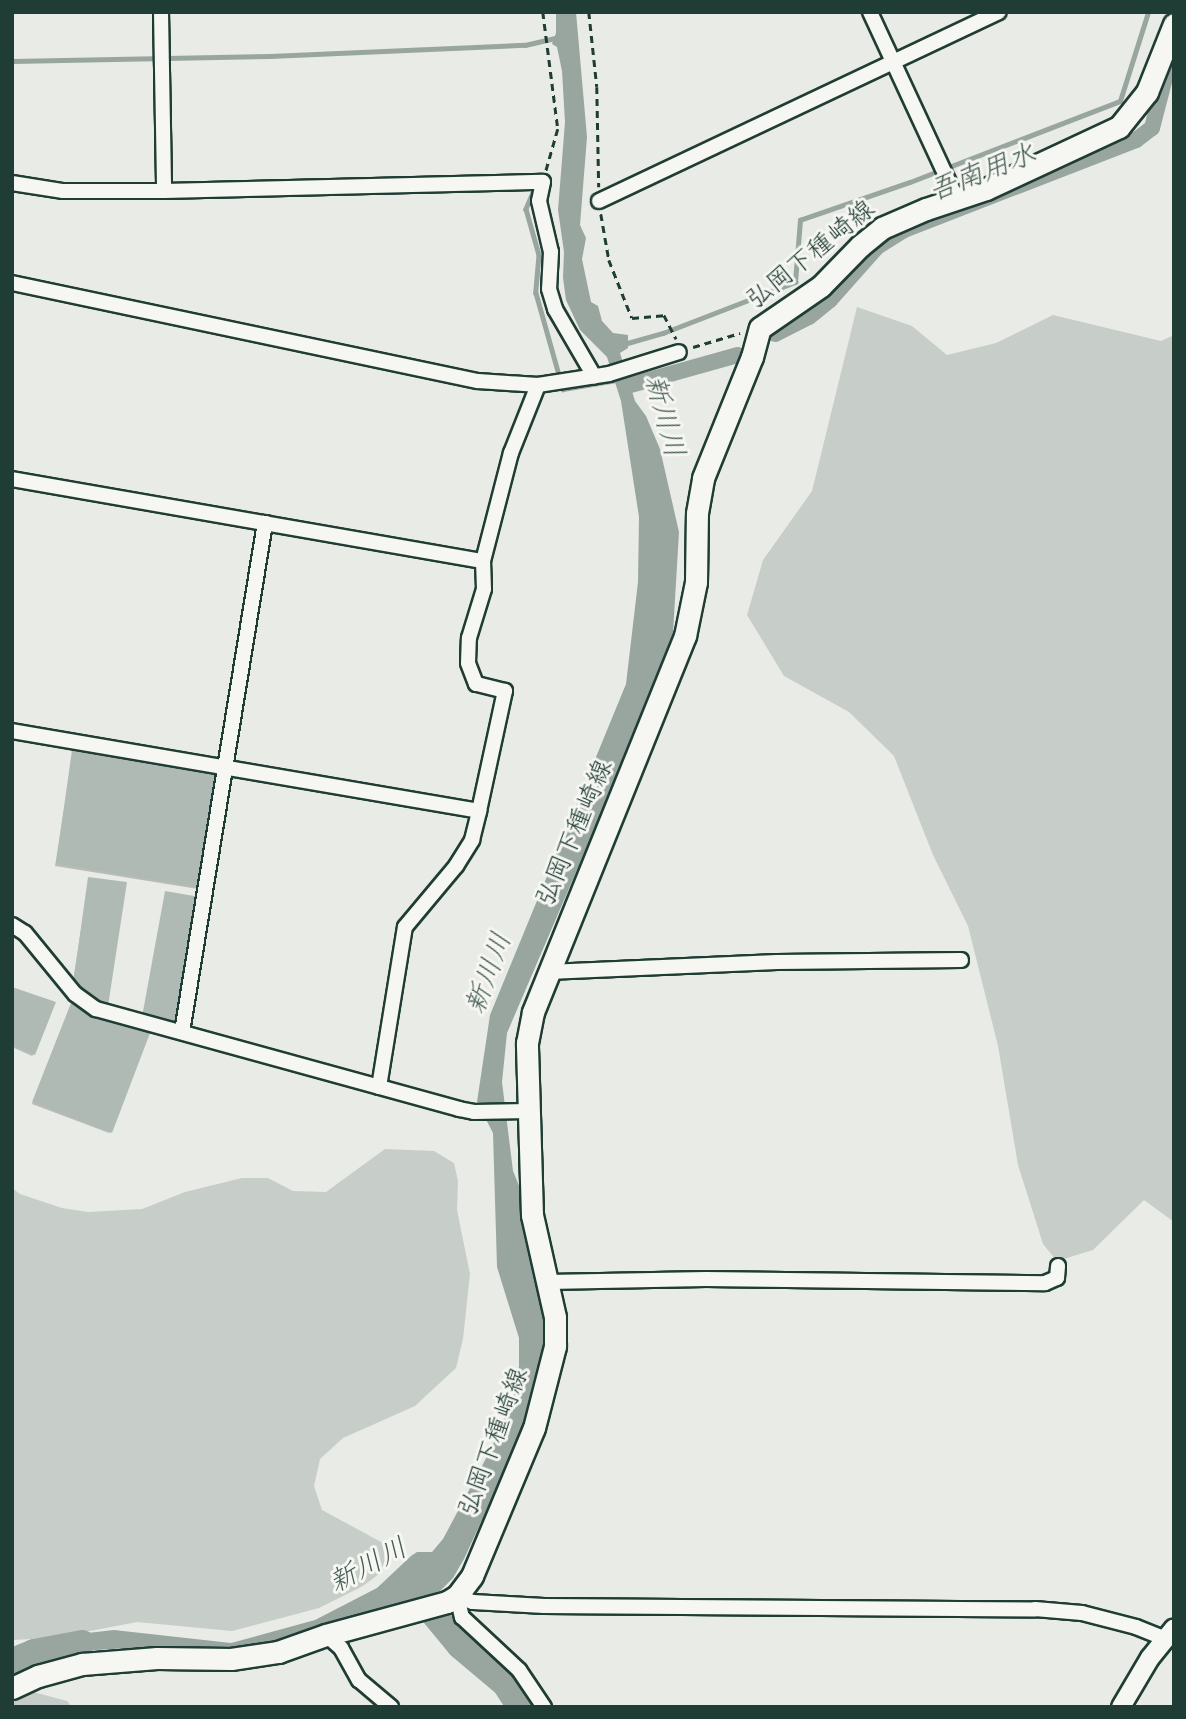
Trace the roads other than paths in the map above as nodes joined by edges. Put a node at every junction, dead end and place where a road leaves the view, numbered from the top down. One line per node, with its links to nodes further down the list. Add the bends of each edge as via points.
1 (161, 12): 8 (street)
2 (870, 12): 6 (street)
3 (999, 12): 6 (street)
4 (1171, 12): 5 (street)
5 (1174, 24): 9 (main road, 弘岡下種崎線, via 1147,92 1119,127)
6 (893, 63): 9 (street); 10 (street)
7 (12, 183): 8 (street, via 63,191)
8 (164, 191): 13 (street, via 543,182 539,201 551,252 549,289 555,309)
9 (957, 199): 23 (main road, 弘岡下種崎線, via 895,221 872,235 821,286 760,328 703,478 697,513 696,583 685,636)
10 (599, 201)
11 (12, 283): 14 (street, via 478,381)
12 (680, 352): 13 (street)
13 (602, 375): 14 (street)
14 (538, 386): 17 (street, via 511,453)
15 (12, 479): 16 (street)
16 (265, 523): 17 (street); 19 (street)
17 (483, 561): 20 (street, via 484,589 468,638 468,663 476,684 505,691)
18 (12, 731): 19 (street)
19 (227, 767): 20 (street); 24 (street)
20 (479, 811): 25 (street, via 472,840 456,866 405,927)
21 (12, 925): 24 (street, via 26,933 75,994 96,1009)
22 (961, 960): 23 (street)
23 (548, 972): 26 (main road, 弘岡下種崎線, via 527,1043)
24 (183, 1032): 25 (street)
25 (379, 1087): 26 (street, via 474,1112)
26 (523, 1112): 28 (main road, 弘岡下種崎線, via 532,1215)
27 (1058, 1266): 28 (street, via 1057,1278 1045,1283)
28 (547, 1282): 29 (main road, 弘岡下種崎線, via 555,1317 547,1384 481,1559)
29 (452, 1599): 30 (street, via 544,1606 1035,1609 1082,1613); 31 (main road); 34 (street, via 462,1617 519,1670)
30 (1169, 1633): 35 (street)
31 (326, 1635): 32 (main road, via 301,1647 257,1656 82,1664); 33 (street, via 341,1648 359,1681)
32 (12, 1688)
33 (391, 1707)
34 (544, 1707)
35 (1121, 1707)

